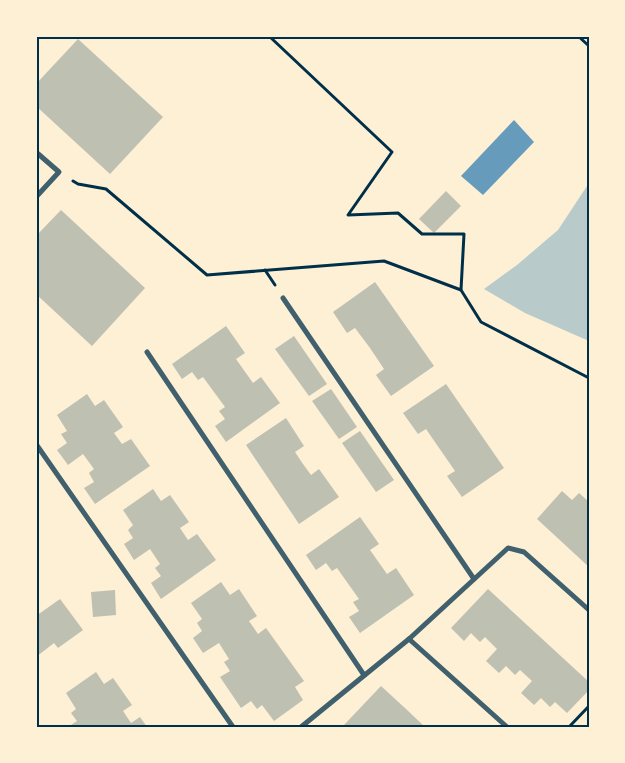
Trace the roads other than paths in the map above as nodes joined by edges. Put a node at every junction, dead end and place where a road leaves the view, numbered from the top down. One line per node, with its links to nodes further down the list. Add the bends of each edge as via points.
1 (36, 152): 2 (street, via 59,172)
2 (36, 197)
3 (283, 298): 6 (street)
4 (147, 352): 9 (street)
5 (36, 444): 11 (street)
6 (474, 579): 7 (street, via 508,548 524,552); 8 (street)
7 (589, 610)
8 (409, 639): 9 (street); 12 (street)
9 (364, 676): 10 (street)
10 (303, 726)
11 (233, 727)
12 (507, 727)

